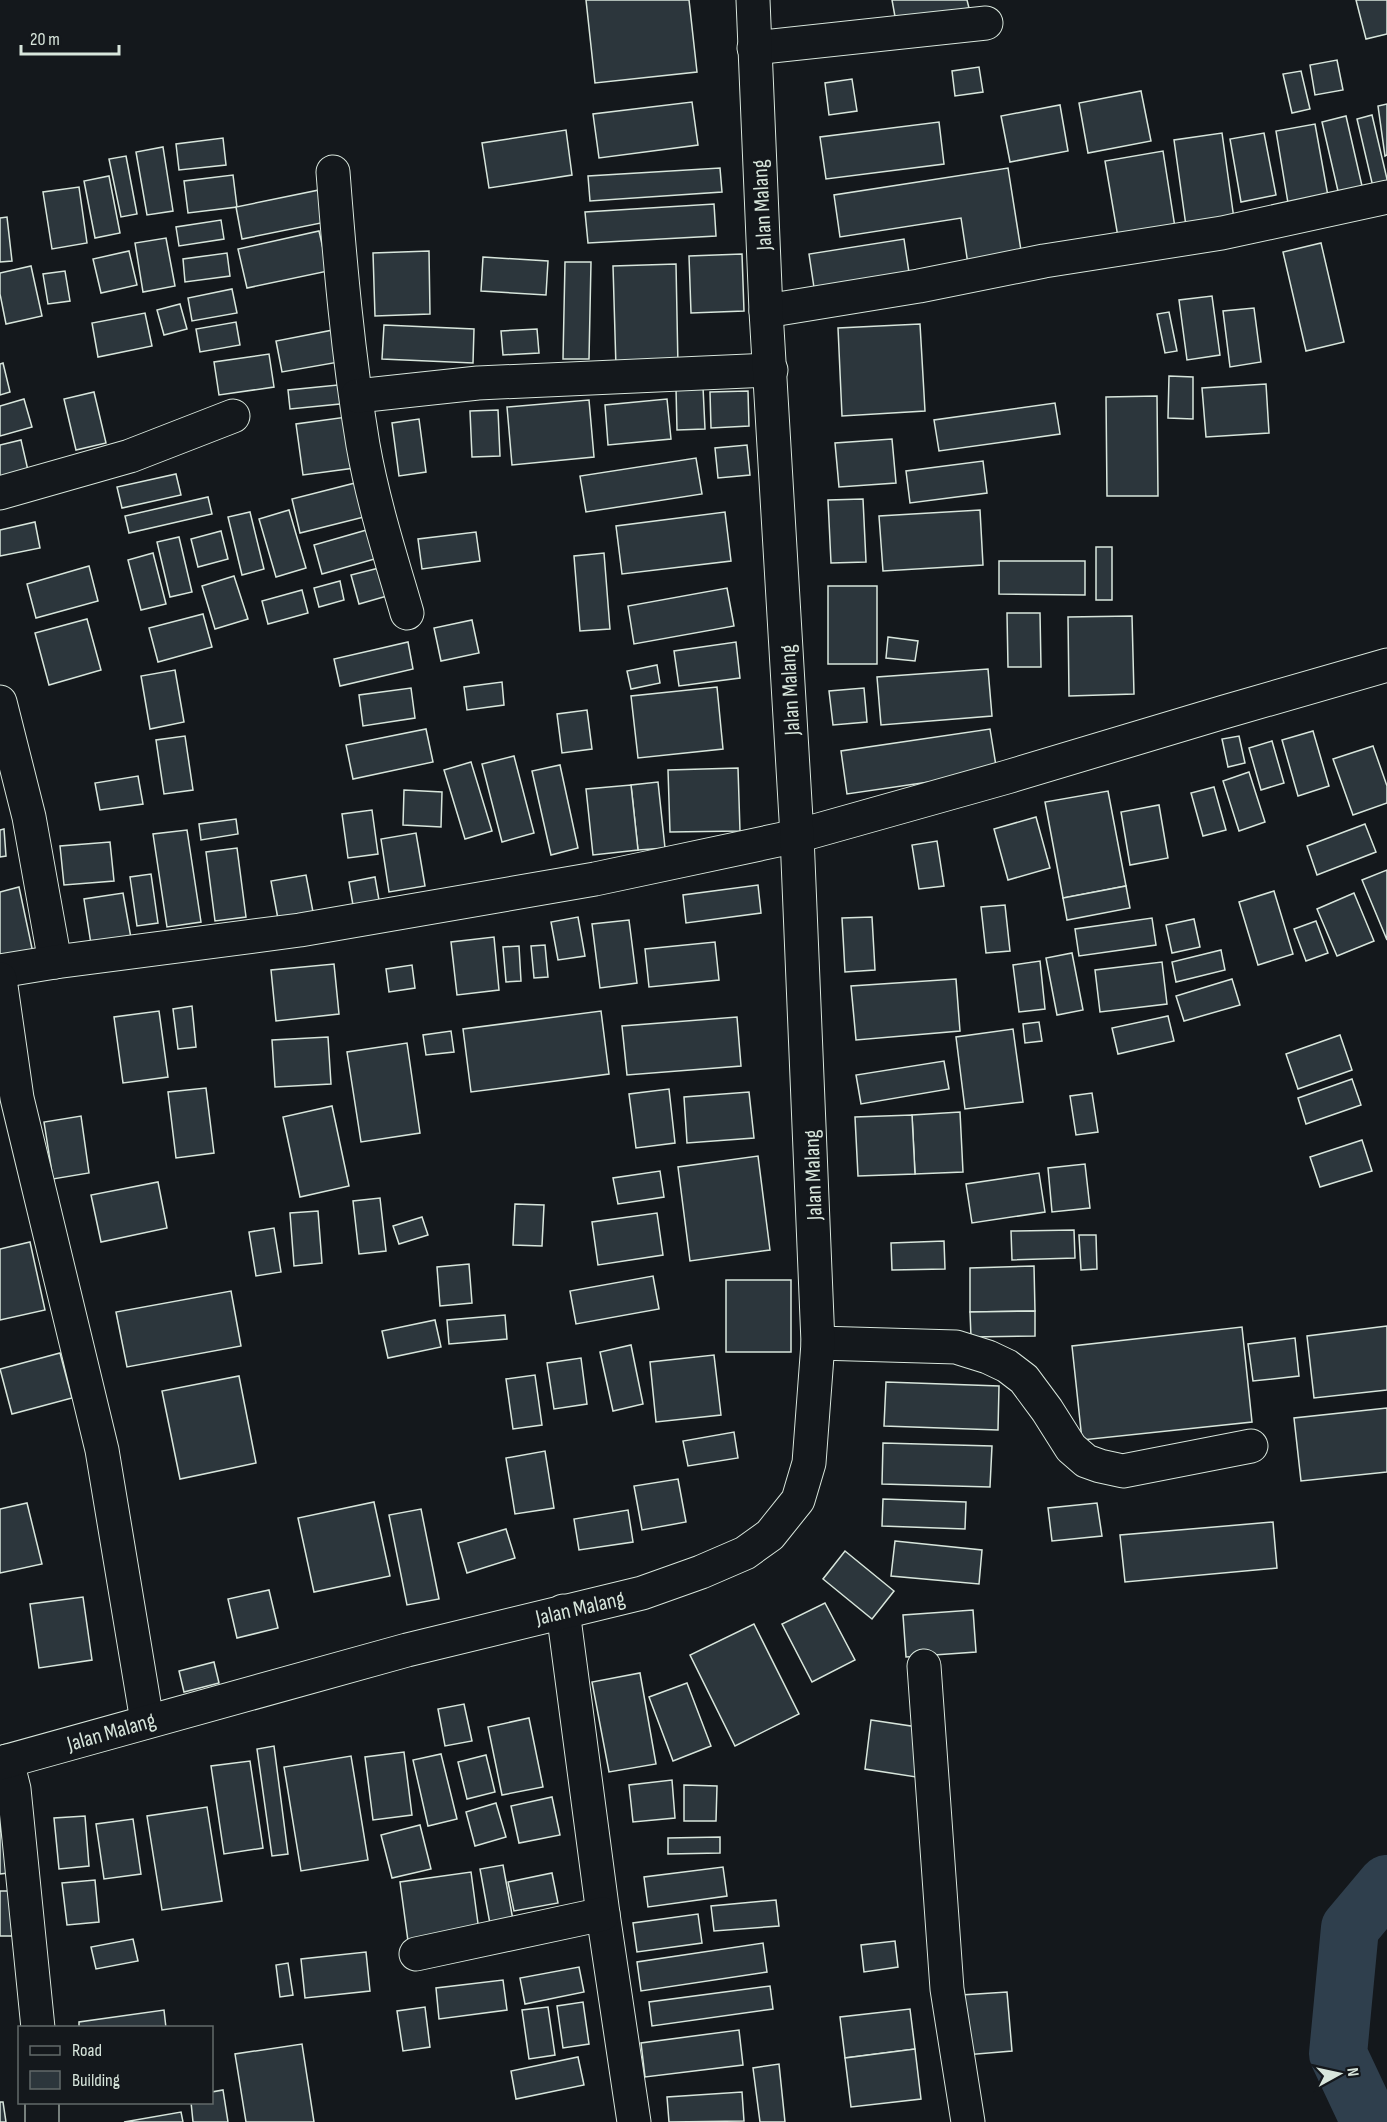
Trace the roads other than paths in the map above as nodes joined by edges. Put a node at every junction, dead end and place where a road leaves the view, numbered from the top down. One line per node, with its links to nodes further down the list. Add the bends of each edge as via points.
1 (753, 0): 3 (street, Jalan Malang)
2 (986, 23): 3 (street)
3 (754, 48): 6 (street, Jalan Malang)
4 (333, 172): 8 (street)
5 (1387, 197): 6 (street, via 1222,233)
6 (766, 311): 7 (street, Jalan Malang)
7 (771, 370): 8 (street, via 478,383); 14 (street, Jalan Malang)
8 (357, 396): 11 (street, via 372,484)
9 (233, 416): 10 (street, via 130,456)
10 (0, 493)
11 (407, 613)
12 (1387, 665): 14 (street)
13 (0, 702): 15 (street, via 29,817)
14 (798, 836): 15 (street, via 595,879 300,930); 18 (street, Jalan Malang)
15 (55, 962): 16 (street)
16 (0, 971)
17 (0, 979): 22 (street, via 17,1098 102,1450)
18 (818, 1343): 19 (street, via 956,1347 988,1357 1024,1379 1071,1448 1086,1461 1100,1466 1123,1471); 20 (street, Jalan Malang, via 809,1463 798,1500 770,1535 745,1553 701,1572 642,1593)
19 (1251, 1446)
20 (563, 1611): 22 (street, Jalan Malang); 24 (street)
21 (924, 1666): 30 (street, via 946,1989)
22 (147, 1721): 23 (street, Jalan Malang)
23 (3, 1762): 26 (street, via 14,1789)
24 (603, 1914): 25 (street); 29 (street)
25 (416, 1954)
26 (38, 2026)
27 (42, 2104): 28 (street)
28 (42, 2122)
29 (634, 2122)
30 (968, 2122)

